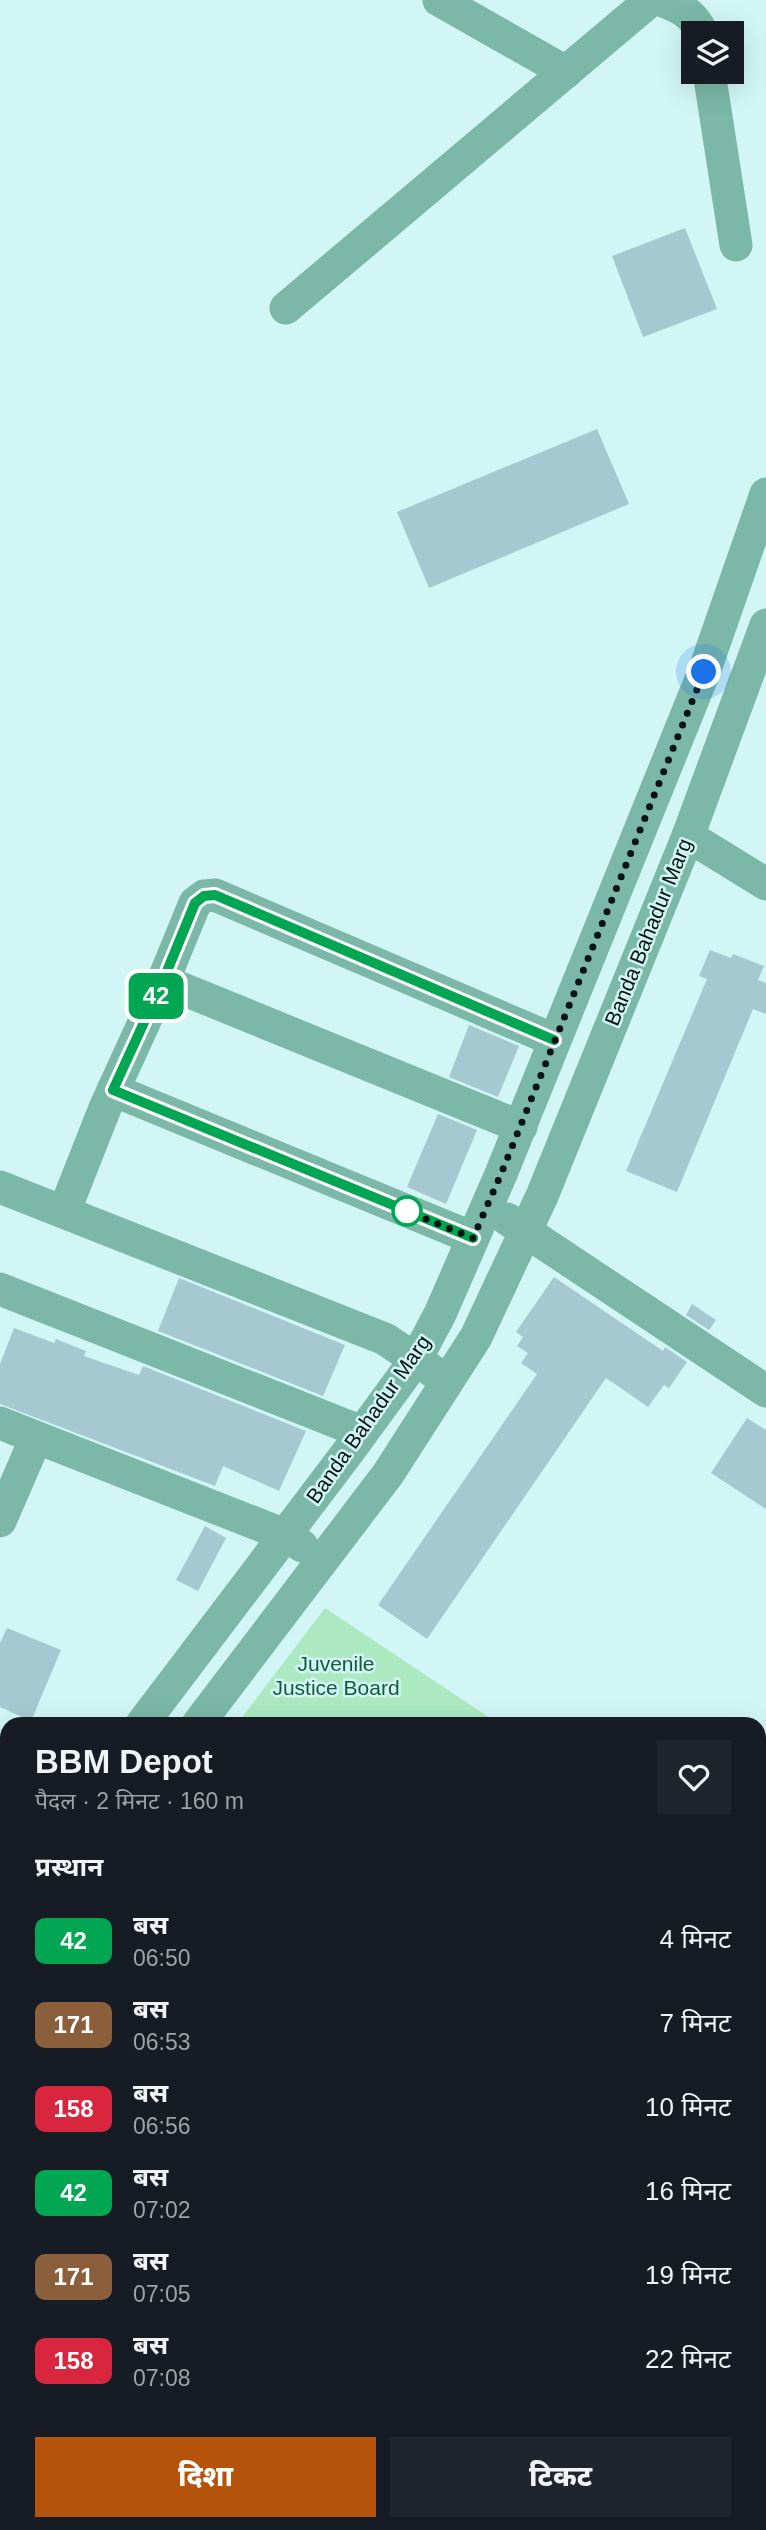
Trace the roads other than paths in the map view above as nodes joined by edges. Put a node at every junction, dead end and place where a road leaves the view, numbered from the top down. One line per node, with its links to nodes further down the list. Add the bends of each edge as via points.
1 (439, 0): 5 (street)
2 (651, 0): 5 (street)
3 (660, 0): 4 (street, via 685,9)
4 (696, 21)
5 (566, 72): 8 (street)
6 (711, 84): 7 (street)
7 (736, 245)
8 (286, 309)
9 (766, 494): 11 (street, Banda Bahadur Marg)
10 (766, 625): 12 (street, Banda Bahadur Marg)
11 (715, 644): 12 (street); 16 (street, Banda Bahadur Marg)
12 (760, 661): 13 (street, Banda Bahadur Marg)
13 (688, 836): 14 (street); 21 (street, Banda Bahadur Marg)
14 (766, 884)
15 (163, 981): 16 (street, via 195,903 215,895); 17 (street); 18 (street)
16 (554, 1040): 18 (street, Banda Bahadur Marg)
17 (113, 1090): 23 (street); 25 (street)
18 (521, 1127): 19 (street, Banda Bahadur Marg)
19 (501, 1174): 21 (street); 22 (street, Banda Bahadur Marg)
20 (0, 1186): 23 (street)
21 (542, 1196): 24 (street, Banda Bahadur Marg)
22 (487, 1207): 24 (street); 25 (street, Banda Bahadur Marg)
23 (64, 1212): 27 (street, via 385,1339)
24 (526, 1230): 28 (street, Banda Bahadur Marg, via 476,1337); 29 (street)
25 (473, 1238): 27 (street, Banda Bahadur Marg)
26 (0, 1289): 31 (street)
27 (416, 1359): 28 (street); 31 (street, Banda Bahadur Marg)
28 (447, 1381): 35 (street, Banda Bahadur Marg, via 388,1474)
29 (766, 1391)
30 (0, 1423): 32 (street)
31 (362, 1432): 34 (street, Banda Bahadur Marg)
32 (36, 1437): 33 (street); 34 (street)
33 (0, 1521)
34 (285, 1535): 35 (street); 36 (street, Banda Bahadur Marg)
35 (323, 1560): 37 (street, Banda Bahadur Marg)
36 (147, 1717)
37 (203, 1717)

